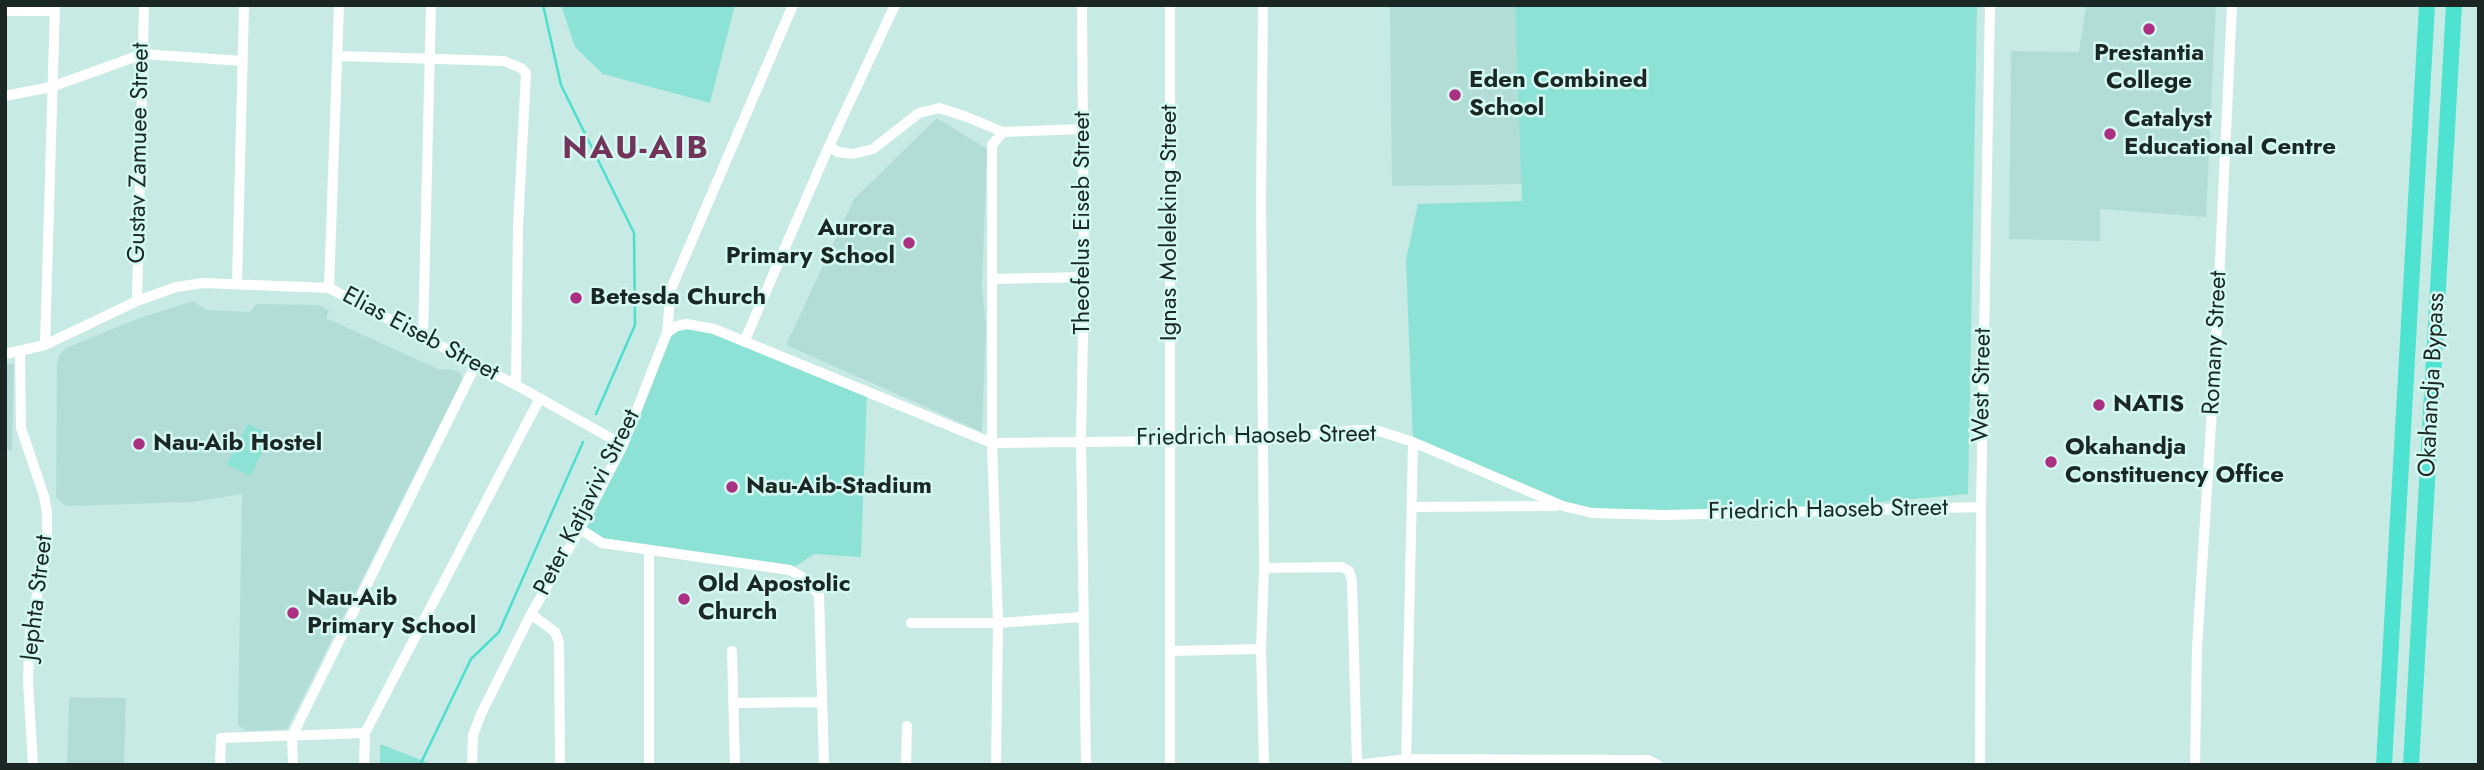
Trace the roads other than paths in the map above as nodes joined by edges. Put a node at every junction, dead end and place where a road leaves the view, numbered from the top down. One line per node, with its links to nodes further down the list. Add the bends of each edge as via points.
1 (144, 5): 16 (street, Gustav Zamuee Street)
2 (244, 5): 19 (street)
3 (339, 5): 17 (street)
4 (431, 5): 18 (street)
5 (793, 5): 30 (street, Peter Katjavivi Street, via 671,289)
6 (895, 5): 24 (street)
7 (1082, 5): 22 (street, Theofelus Eiseb Street)
8 (1170, 5): 41 (street, Ignas Moleleking Street)
9 (1263, 5): 39 (street)
10 (1990, 5): 47 (street, West Street)
11 (2232, 5): 81 (street, Romany Street, via 2197,647)
12 (2427, 5): 82 (highway, Okahandja Bypass)
13 (2454, 5): 83 (highway, Okahandja Bypass)
14 (55, 8): 15 (street); 20 (street)
15 (5, 11)
16 (143, 54): 19 (street); 20 (street); 29 (street, Gustav Zamuee Street)
17 (338, 56): 18 (street); 28 (street)
18 (430, 58): 31 (street); 37 (street, via 504,61 526,73)
19 (242, 61): 27 (street)
20 (51, 87): 21 (street); 33 (street)
21 (5, 96)
22 (1083, 129): 23 (street); 25 (street, Theofelus Eiseb Street)
23 (1003, 132): 24 (street, via 939,108 919,113 873,149 852,154); 26 (street, via 992,145)
24 (829, 146): 32 (street)
25 (1084, 277): 26 (street); 40 (street, Theofelus Eiseb Street)
26 (992, 279): 43 (street)
27 (237, 284): 28 (street, Elias Eiseb Street); 29 (street, Elias Eiseb Street, via 176,287)
28 (329, 288): 31 (street, Elias Eiseb Street)
29 (137, 301): 33 (street, Elias Eiseb Street)
30 (667, 333): 32 (street, Friedrich Haoseb Street, via 687,324); 44 (street, Peter Katjavivi Street)
31 (423, 336): 36 (street, Elias Eiseb Street)
32 (744, 342): 43 (street, Friedrich Haoseb Street)
33 (45, 345): 34 (street, Elias Eiseb Street)
34 (20, 352): 35 (street, Elias Eiseb Street); 65 (street, Jephta Street, via 21,428 47,512 47,546 30,630)
35 (5, 354)
36 (476, 364): 37 (street, Elias Eiseb Street); 62 (street)
37 (516, 385): 38 (street, Elias Eiseb Street)
38 (540, 398): 44 (street, Elias Eiseb Street); 61 (street)
39 (1263, 440): 41 (street, Friedrich Haoseb Street); 42 (street, Friedrich Haoseb Street, via 1356,430 1379,431); 50 (street)
40 (1081, 441): 41 (street, Friedrich Haoseb Street); 43 (street, Friedrich Haoseb Street); 52 (street, Theofelus Eiseb Street)
41 (1169, 441): 57 (street, Ignas Moleleking Street)
42 (1413, 442): 45 (street, Friedrich Haoseb Street); 46 (street)
43 (992, 443): 54 (street)
44 (623, 445): 48 (street, Peter Katjavivi Street)
45 (1563, 506): 46 (street); 47 (street, Friedrich Haoseb Street, via 1592,513 1665,515)
46 (1412, 507): 63 (street)
47 (1981, 507): 80 (street, West Street)
48 (580, 529): 49 (street, via 602,542); 51 (street, Peter Katjavivi Street)
49 (649, 550): 58 (street, via 790,570 807,580 819,596); 71 (street)
50 (1264, 568): 55 (street); 64 (street, via 1342,567 1349,571)
51 (531, 614): 69 (street, Peter Katjavivi Street, via 481,714 473,735); 70 (street, via 555,632 559,643)
52 (1082, 617): 54 (street); 76 (street, Theofelus Eiseb Street)
53 (911, 622): 54 (street)
54 (998, 623): 75 (street)
55 (1261, 649): 57 (street); 78 (street)
56 (732, 651): 59 (street)
57 (1170, 651): 77 (street, Ignas Moleleking Street)
58 (821, 702): 59 (street); 73 (street)
59 (733, 704): 72 (street)
60 (907, 726): 74 (street)
61 (365, 733): 62 (street); 68 (street)
62 (292, 736): 66 (street, via 221,738); 67 (street)
63 (1406, 762): 64 (street); 79 (street, via 1648,760)
64 (1357, 764)
65 (33, 765)
66 (220, 765)
67 (293, 765)
68 (364, 765)
69 (472, 765)
70 (560, 765)
71 (649, 765)
72 (735, 765)
73 (824, 765)
74 (906, 765)
75 (996, 765)
76 (1086, 765)
77 (1170, 765)
78 (1264, 765)
79 (1658, 765)
80 (1980, 765)
81 (2195, 765)
82 (2384, 765)
83 (2411, 765)

